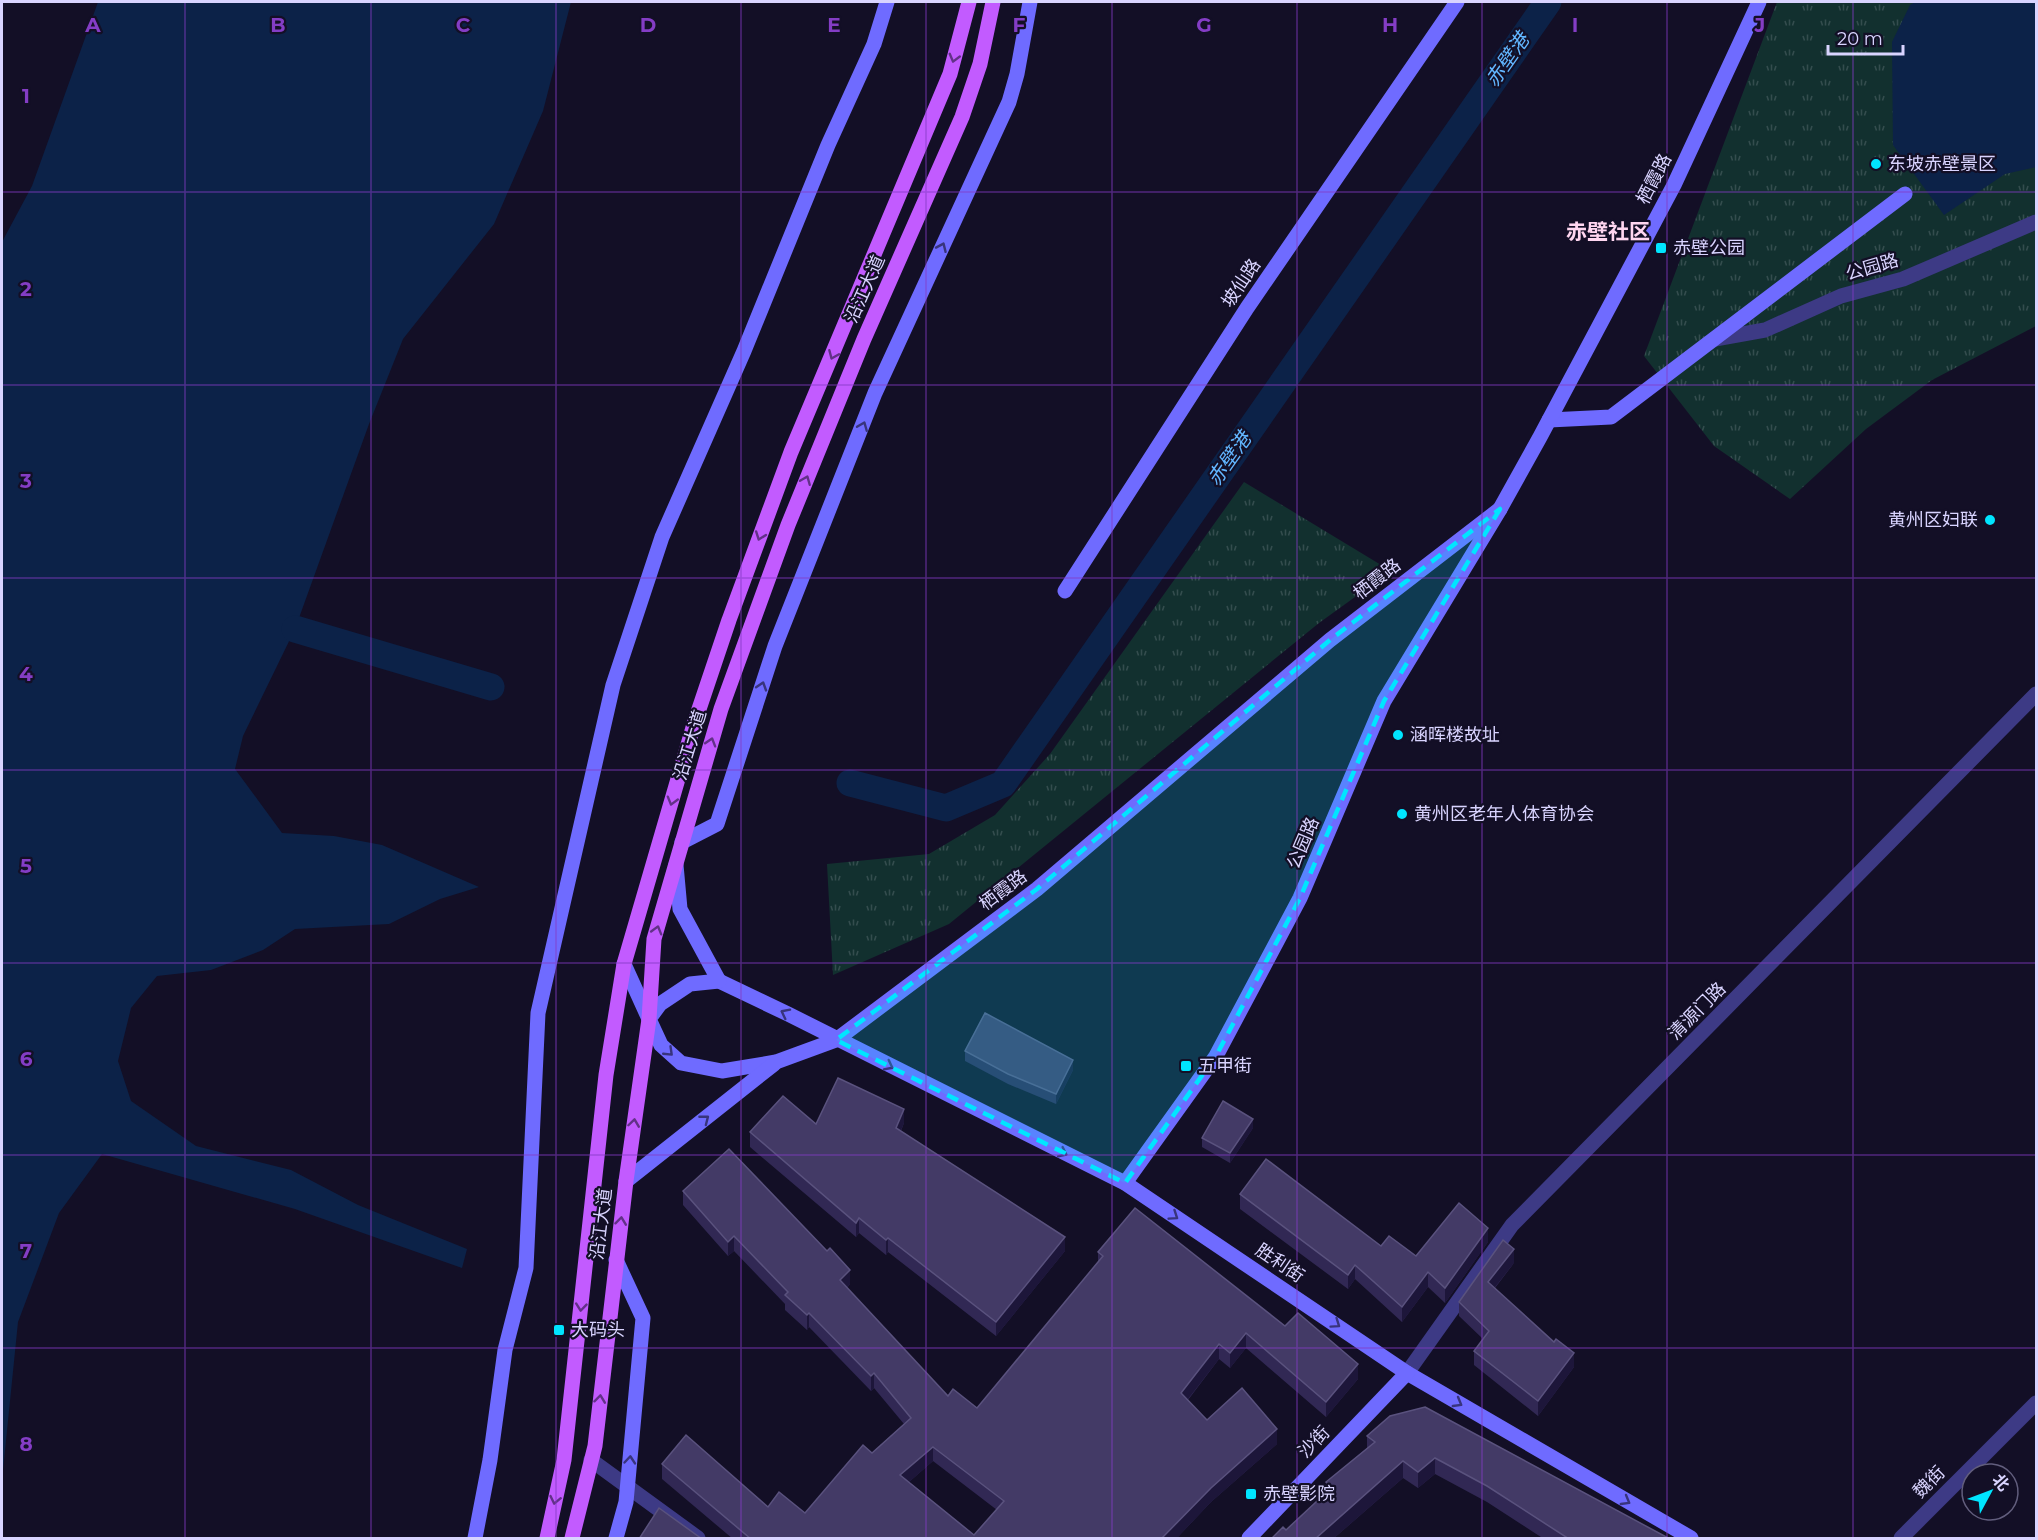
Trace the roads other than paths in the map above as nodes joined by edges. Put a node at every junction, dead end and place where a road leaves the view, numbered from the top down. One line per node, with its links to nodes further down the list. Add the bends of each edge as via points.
1 (887, 2): 28 (street, via 874,44 662,537 614,685 538,1013 526,1268 505,1350)
2 (969, 2): 16 (main road, 沿江大道, one-way to 16, via 950,74 791,452 729,620 694,724)
3 (993, 2): 14 (main road, 沿江大道, one-way to 3, via 721,709 788,525 864,339 962,117 980,64)
4 (1030, 2): 14 (street, one-way to 4, via 717,824 775,646 875,393 1009,102)
5 (1457, 2): 12 (street, 坡仙路, via 1247,308)
6 (1759, 2): 10 (street, 栖霞路, via 1674,185)
7 (1905, 194): 9 (street)
8 (2037, 222): 9 (street, 公园路, via 1903,279 1841,296 1765,330)
9 (1715, 339): 10 (street, via 1611,417)
10 (1549, 420): 11 (street, 栖霞路)
11 (1500, 509): 19 (street, 栖霞路, via 1329,640 1037,888); 22 (street, 公园路, via 1384,701 1300,898 1216,1056)
12 (1065, 591)
13 (2037, 694): 24 (street, 清源门路, via 1512,1226)
14 (682, 842): 15 (main road, 沿江大道)
15 (676, 862): 17 (street, via 680,909); 18 (main road, 沿江大道, one-way to 15, via 654,939)
16 (624, 964): 18 (street); 29 (main road, 沿江大道, one-way to 29, via 606,1075 564,1460)
17 (718, 981): 18 (street, via 690,984 660,1004); 19 (street, 胜利街, one-way to 17)
18 (649, 1019): 20 (street, one-way to 20, via 661,1045 681,1063 722,1071); 21 (main road, 沿江大道, one-way to 18)
19 (836, 1040): 20 (street, 栖霞路); 22 (street, 胜利街, one-way to 22)
20 (776, 1062): 21 (street, one-way to 20)
21 (626, 1181): 23 (main road, 沿江大道, one-way to 21)
22 (1125, 1183): 24 (street, 胜利街, one-way to 24)
23 (616, 1260): 26 (main road, 沿江大道, one-way to 23); 27 (street, one-way to 23, via 643,1318)
24 (1407, 1373): 33 (street, 沙街); 34 (street, 胜利街, one-way to 34)
25 (2037, 1403): 35 (street, 魏街)
26 (591, 1460): 27 (street); 30 (main road, 沿江大道)
27 (627, 1487): 31 (street); 32 (street)
28 (475, 1539)
29 (547, 1539)
30 (572, 1539)
31 (616, 1539)
32 (698, 1539)
33 (1249, 1539)
34 (1691, 1539)
35 (1901, 1539)

